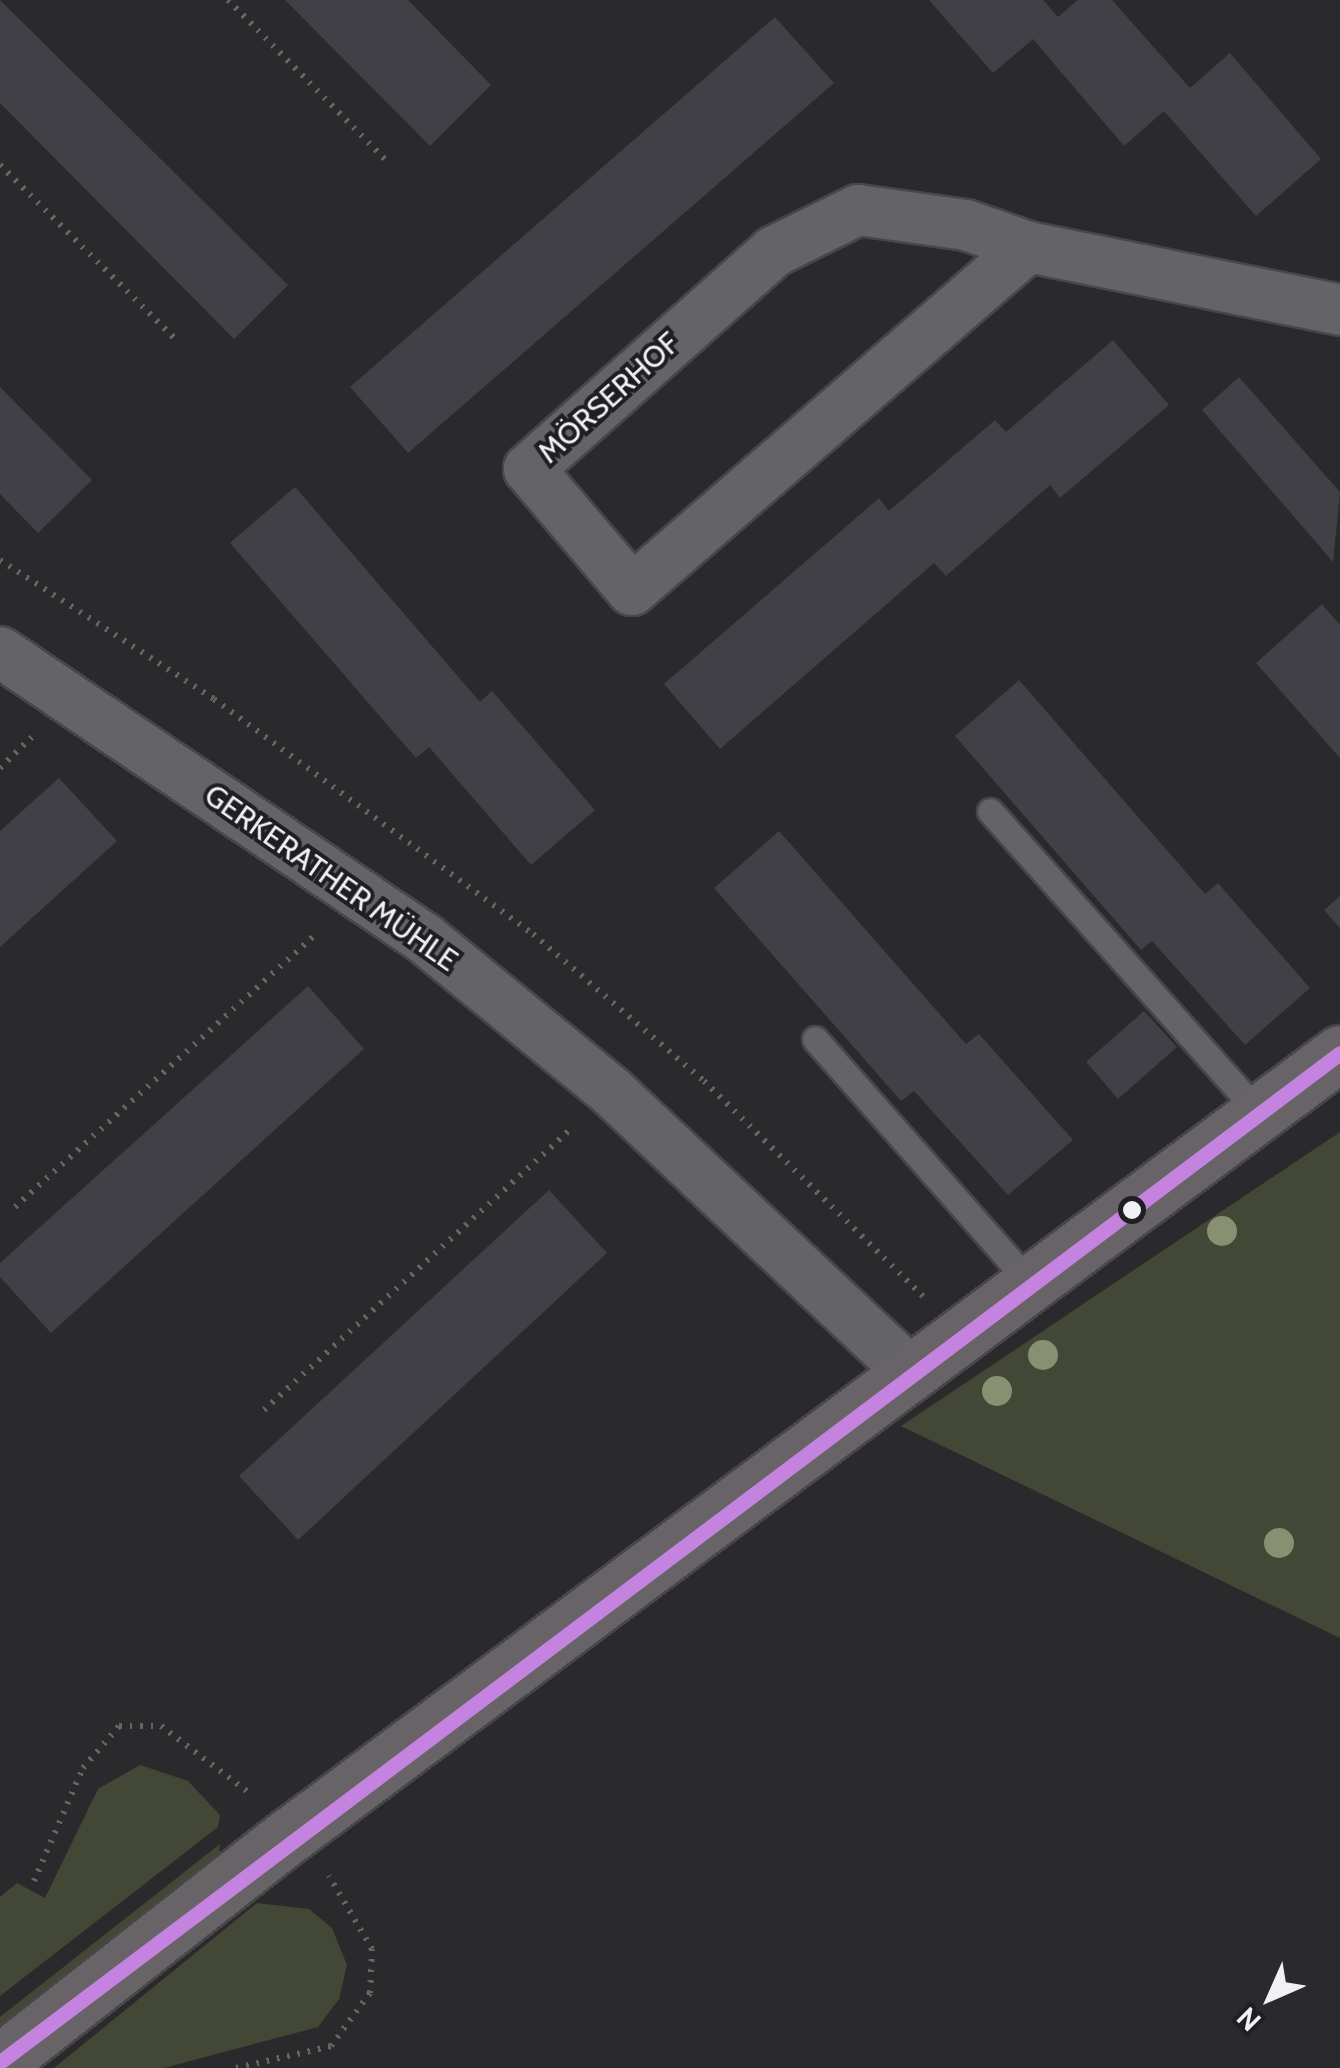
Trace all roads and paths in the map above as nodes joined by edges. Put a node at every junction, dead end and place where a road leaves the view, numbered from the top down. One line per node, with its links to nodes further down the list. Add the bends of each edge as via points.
1 (228, 0): 2 (path)
2 (389, 163)
3 (0, 165): 6 (path)
4 (1028, 247): 4 (street, MÖRSERHOF, via 966,224 858,210 773,252 530,468 632,590); 5 (street, MÖRSERHOF)
5 (1340, 310)
6 (176, 340)
7 (0, 652): 9 (street, GERKERATHER MÜHLE)
8 (990, 810): 13 (lane)
9 (362, 892): 12 (street, GERKERATHER MÜHLE); 14 (path)
10 (815, 1039): 15 (lane)
11 (1340, 1054): 13 (street)
12 (612, 1092): 16 (street, GERKERATHER MÜHLE); 17 (path)
13 (1259, 1114): 15 (street)
14 (15, 1207)
15 (1030, 1283): 16 (street)
16 (910, 1371): 18 (street)
17 (264, 1410)
18 (290, 1835): 19 (path, via 228,1773 144,1720 101,1738); 20 (street); 21 (path, via 358,1918 372,1949 370,1992 331,2046)
19 (34, 1881)
20 (0, 2062)
21 (236, 2068)

